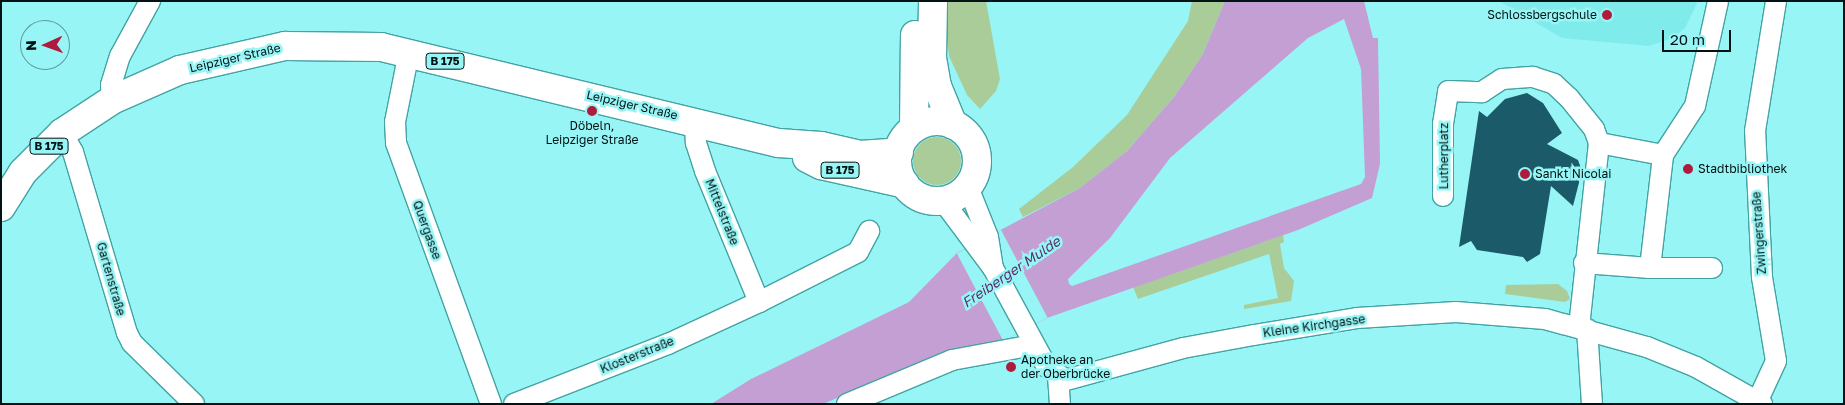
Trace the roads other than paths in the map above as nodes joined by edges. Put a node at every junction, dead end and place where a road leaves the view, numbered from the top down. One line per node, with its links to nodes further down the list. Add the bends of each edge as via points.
1 (150, 1): 7 (street, via 120,56 111,85)
2 (917, 1): 10 (main road)
3 (933, 1): 9 (main road, via 932,58 937,86)
4 (1718, 1): 15 (street, via 1694,106)
5 (1776, 1): 31 (street, Zwingerstraße, via 1755,131 1761,268 1776,361)
6 (409, 52): 7 (main road, Leipziger Straße / B 175, via 336,44 276,48 180,70); 8 (main road, Leipziger Straße / B 175); 33 (street, Quergasse, via 395,122 396,143)
7 (112, 100): 11 (main road, Leipziger Straße / B 175)
8 (696, 120): 12 (main road, Leipziger Straße / B 175); 26 (street, Mittelstraße, via 696,143 705,171)
9 (953, 125): 10 (main road, via 927,123); 17 (main road, via 965,132 977,154 977,167)
10 (914, 128): 14 (main road)
11 (62, 134): 20 (main road, Leipziger Straße / B 175, via 23,172); 32 (street, Gartenstraße, via 73,152 126,333 132,343)
12 (779, 143): 14 (main road, Leipziger Straße / B 175, via 821,146 860,155); 16 (main road, Leipziger Straße / B 175, via 821,165)
13 (1599, 143): 15 (street); 18 (street, Lutherplatz, via 1594,129 1554,84 1533,77 1502,79 1482,92 1448,91 1442,124); 23 (street)
14 (899, 152): 16 (main road, via 898,166)
15 (1663, 155): 24 (street)
16 (905, 184): 19 (main road, via 919,197)
17 (968, 187): 19 (main road); 22 (street)
18 (1443, 196)
19 (943, 201): 22 (street)
20 (1, 207)
21 (869, 231): 26 (street, Klosterstraße, via 858,252)
22 (980, 241): 28 (street)
23 (1584, 263): 24 (street); 27 (street)
24 (1650, 268): 25 (street)
25 (1712, 268)
26 (759, 302): 34 (street, Klosterstraße, via 668,344)
27 (1583, 328): 29 (street, Kleine Kirchgasse, via 1648,347); 30 (street, Kleine Kirchgasse, via 1490,313 1365,318 1183,348 1075,380); 37 (street)
28 (1029, 337): 30 (street); 35 (street, via 952,360)
29 (1696, 367): 31 (street, Zwingerstraße)
30 (1058, 376): 36 (street)
31 (1760, 402)
32 (194, 404)
33 (491, 404)
34 (514, 404)
35 (847, 404)
36 (1060, 404)
37 (1592, 404)

